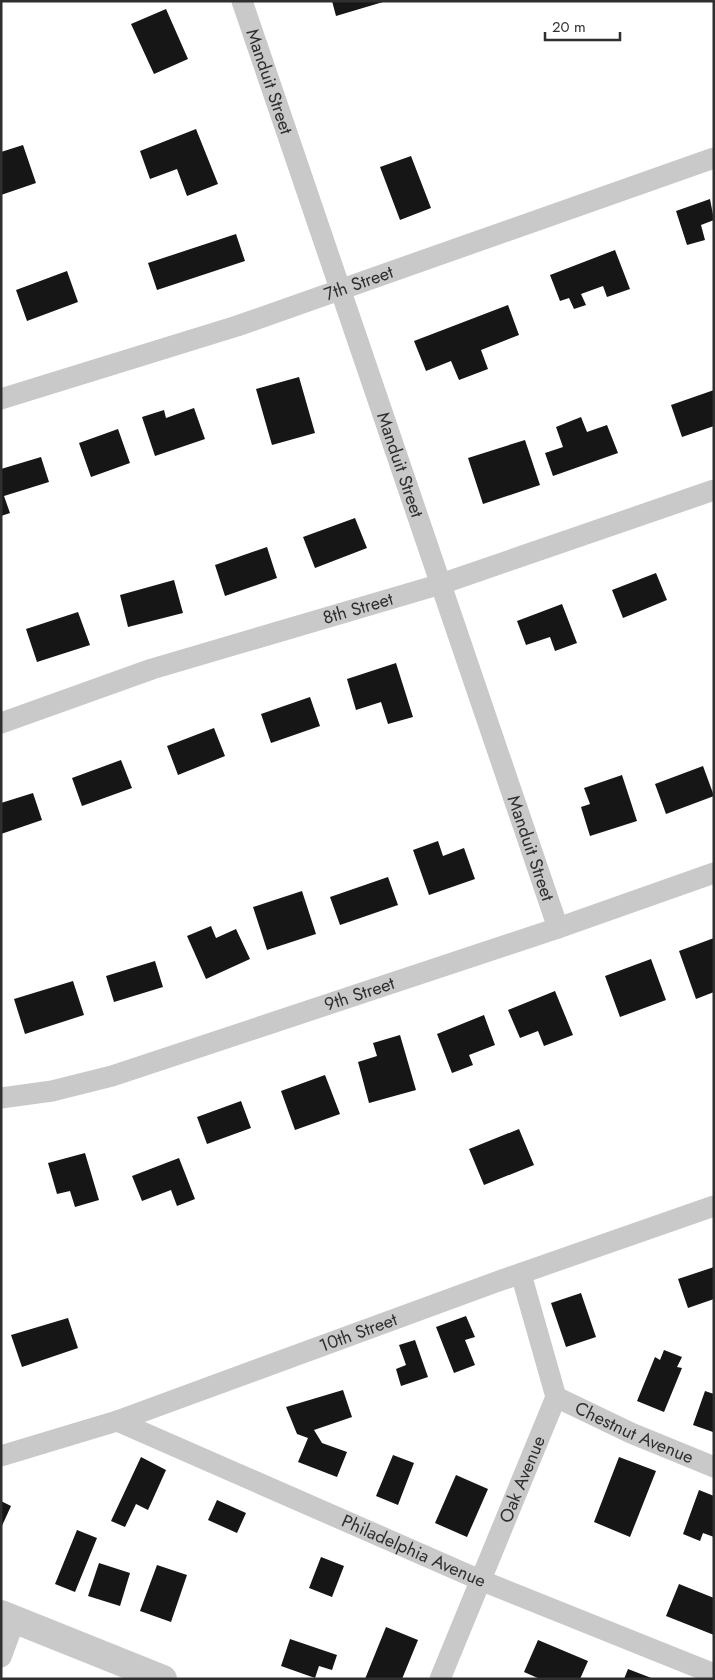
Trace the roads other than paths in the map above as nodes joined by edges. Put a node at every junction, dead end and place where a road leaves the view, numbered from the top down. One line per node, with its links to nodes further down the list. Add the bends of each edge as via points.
1 (242, 1): 3 (street, Manduit Street)
2 (714, 158): 3 (street, 7th Street)
3 (339, 289): 4 (street, 7th Street, via 237,326); 6 (street, Manduit Street)
4 (1, 399)
5 (714, 490): 6 (street, 8th Street)
6 (441, 584): 7 (street, 8th Street, via 152,669); 9 (street, Manduit Street)
7 (1, 723)
8 (714, 873): 9 (street, 9th Street)
9 (558, 928): 10 (street, 9th Street, via 112,1076 52,1091)
10 (1, 1098)
11 (714, 1206): 12 (street, 10th Street)
12 (521, 1274): 13 (street); 14 (street, 10th Street)
13 (556, 1397): 16 (street, Chestnut Avenue, via 624,1430); 17 (street, Oak Avenue)
14 (117, 1421): 15 (street, 10th Street); 17 (street, Philadelphia Avenue)
15 (1, 1456)
16 (714, 1467)
17 (480, 1580): 20 (street, Philadelphia Avenue); 22 (street, Oak Avenue)
18 (8, 1617): 19 (street); 21 (street)
19 (1, 1657)
20 (714, 1674)
21 (163, 1679)
22 (440, 1679)

